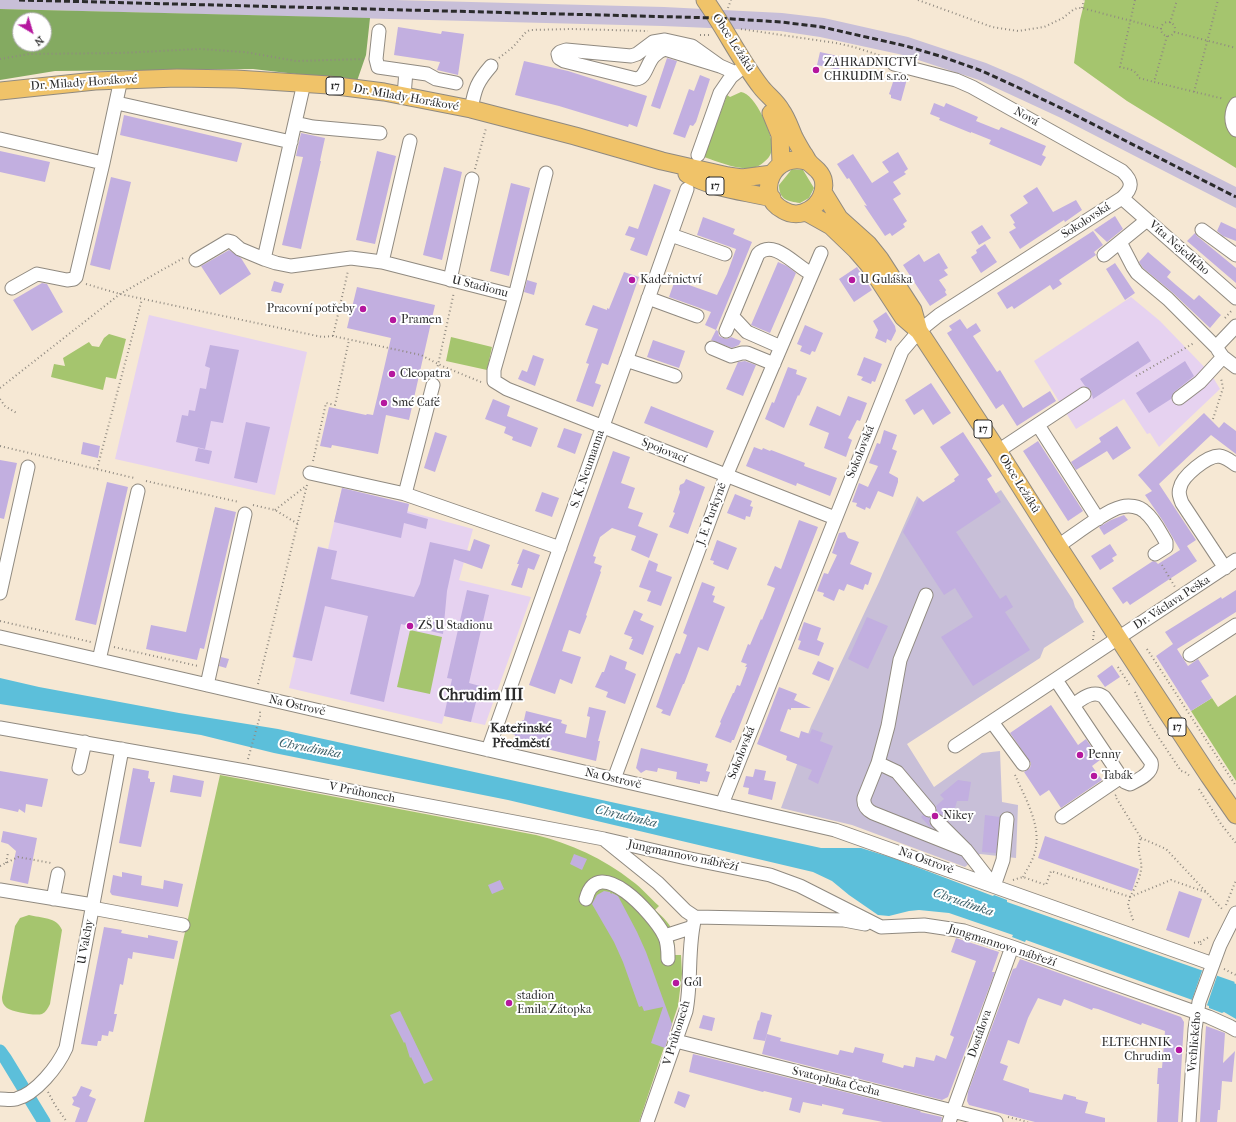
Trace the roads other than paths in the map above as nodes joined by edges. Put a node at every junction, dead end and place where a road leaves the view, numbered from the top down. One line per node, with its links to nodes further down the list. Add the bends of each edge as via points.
1 (705, 0): 6 (main road, Obce Ležáků, via 725,31)
2 (379, 31): 7 (street, via 377,66)
3 (894, 64): 33 (street, Nová, via 956,80 972,87 1122,171 1129,178 1131,187)
4 (491, 66): 15 (street, via 476,85)
5 (720, 66): 5 (street, via 692,46 665,40 653,42 634,56 566,50 558,54 564,61 636,79 643,77 654,55 665,50); 6 (street)
6 (742, 69): 11 (main road, Obce Ležáků); 23 (street, via 727,82 720,93)
7 (406, 71): 10 (street); 13 (street)
8 (121, 79): 9 (main road, Dr. Milady Horákové / 17, via 205,78); 12 (main road, Dr. Milady Horákové / 17); 14 (street)
9 (304, 83): 13 (main road, Dr. Milady Horákové / 17); 17 (street)
10 (456, 83)
11 (761, 87): 25 (main road, Obce Ležáků, via 781,109 794,138); 27 (main road, Obce Ležáků, via 780,135)
12 (0, 91)
13 (404, 96): 15 (main road, Dr. Milady Horákové / 17)
14 (116, 103): 22 (street); 26 (street)
15 (471, 109): 24 (main road, Dr. Milady Horákové / 17)
16 (1233, 109): 18 (street, via 1232,124)
17 (295, 123): 19 (street); 22 (street)
18 (1236, 130)
19 (380, 133)
20 (0, 139): 26 (street)
21 (410, 141): 45 (street)
22 (290, 142): 44 (street)
23 (698, 155)
24 (662, 161): 27 (main road, Dr. Milady Horákové / 17, via 742,178); 32 (main road, Dr. Milady Horákové / 17, via 706,183)
25 (809, 162): 27 (main road, 17, via 792,159); 31 (main road, 17, via 815,166 822,178)
26 (103, 163): 48 (street, via 74,279 38,274)
27 (776, 169): 32 (main road, via 769,183)
28 (546, 173): 49 (street)
29 (472, 179): 47 (street)
30 (687, 189): 37 (street, S. K. Neumanna)
31 (823, 192): 34 (main road, via 817,204); 56 (main road, Obce Ležáků / 17, via 839,218 868,244 888,270 913,310)
32 (772, 198): 34 (main road, 17, via 782,210 798,214)
33 (1122, 198): 35 (street, Víta Nejedlého); 56 (street, Sokolovská, via 939,315)
34 (806, 212): 56 (main road, Obce Ležáků / 17, via 831,226 856,250 869,265 903,317)
35 (1147, 220): 38 (street); 51 (street, Víta Nejedlého)
36 (1202, 230): 42 (street)
37 (671, 235): 40 (street); 50 (street, S. K. Neumanna)
38 (1120, 242): 41 (street); 59 (street, via 1137,273 1168,299 1206,337)
39 (821, 253): 46 (street, J. E. Purkyně)
40 (724, 254)
41 (1104, 255)
42 (1236, 255)
43 (197, 259): 44 (street, U Stadionu, via 228,240 240,250)
44 (264, 259): 45 (street, U Stadionu, via 291,266 351,258)
45 (382, 262): 47 (street, U Stadionu)
46 (812, 274): 53 (street, via 778,250 760,252); 57 (street, J. E. Purkyně)
47 (453, 280): 49 (street, U Stadionu)
48 (12, 288)
49 (515, 296): 64 (street, U Stadionu, via 494,370)
50 (648, 298): 52 (street); 60 (street, S. K. Neumanna)
51 (1236, 298)
52 (697, 316)
53 (732, 316): 55 (street); 57 (street, via 747,332)
54 (1236, 326): 59 (street)
55 (726, 331)
56 (919, 331): 70 (main road, Obce Ležáků / 17); 78 (street, Sokolovská, via 902,351)
57 (781, 347): 61 (street, J. E. Purkyně)
58 (712, 348): 61 (street, via 731,356 747,353)
59 (1219, 356): 62 (street); 67 (street, via 1195,386)
60 (626, 360): 63 (street); 69 (street, S. K. Neumanna)
61 (774, 364): 73 (street, J. E. Purkyně)
62 (1236, 367)
63 (675, 376)
64 (494, 381): 69 (street, Spojovací, via 506,389)
65 (433, 385): 76 (street)
66 (1084, 394): 68 (street)
67 (1179, 398)
68 (1038, 424): 70 (street); 79 (street)
69 (603, 427): 73 (street, Spojovací); 81 (street, S. K. Neumanna)
70 (998, 450): 80 (main road, Obce Ležáků / 17)
71 (1236, 464): 84 (street, via 1222,457 1208,459 1186,478 1179,489 1182,503)
72 (28, 467): 85 (street)
73 (726, 476): 78 (street, Spojovací); 104 (street, J. E. Purkyně)
74 (308, 479): 76 (street)
75 (138, 491): 91 (street)
76 (405, 494): 81 (street)
77 (244, 507): 93 (street)
78 (835, 518): 106 (street, Sokolovská)
79 (1098, 519): 80 (street); 82 (street, via 1121,506 1141,509 1151,518 1167,544)
80 (1058, 546): 89 (main road, Obce Ležáků / 17)
81 (560, 548): 100 (street, S. K. Neumanna)
82 (1155, 554)
83 (1236, 560): 84 (street, Dr. Václava Peška)
84 (1225, 568): 89 (street, Dr. Václava Peška)
85 (0, 593)
86 (926, 595): 101 (street, via 900,660 888,726)
87 (1236, 625): 90 (street)
88 (0, 637): 91 (street, Na Ostrově)
89 (1119, 639): 92 (street); 108 (main road, Obce Ležáků / 17)
90 (1190, 655)
91 (99, 660): 93 (street, Na Ostrově)
92 (1056, 680): 94 (street); 95 (street)
93 (207, 685): 100 (street, Na Ostrově)
94 (1072, 705): 105 (street); 105 (street, via 1093,694 1104,697 1151,762 1150,771 1133,782)
95 (992, 722): 98 (street); 102 (street)
96 (0, 728): 97 (street, V Průhonech)
97 (85, 742): 99 (street, V Průhonech); 103 (street)
98 (955, 746)
99 (122, 748): 112 (street, V Průhonech); 119 (street, U Valchy)
100 (488, 750): 104 (street, Na Ostrově)
101 (878, 763): 107 (street, via 897,772); 113 (street, via 864,798 868,810)
102 (1018, 767)
103 (80, 768)
104 (614, 779): 106 (street, Na Ostrově)
105 (1124, 781): 109 (street)
106 (722, 804): 115 (street, Na Ostrově, via 851,835)
107 (929, 810)
108 (1236, 815)
109 (1062, 817)
110 (1007, 819): 115 (street, via 1003,860)
111 (937, 821): 113 (street)
112 (604, 839): 121 (street, V Průhonech, via 662,886); 123 (street, Jungmannovo nábřeží, via 777,877)
113 (966, 850): 115 (street)
114 (56, 869): 117 (street)
115 (994, 886): 127 (street, Na Ostrově)
116 (0, 890): 117 (street)
117 (53, 899): 119 (street)
118 (586, 899): 124 (street, via 591,886 596,883 603,881 615,885 640,904)
119 (92, 907): 122 (street); 131 (street, U Valchy, via 64,1052 41,1083 18,1098)
120 (1235, 918): 127 (street, Vrchlického, via 1224,934)
121 (694, 922): 123 (street, via 844,920); 124 (street); 130 (street, V Průhonech, via 688,999)
122 (183, 925)
123 (881, 927): 125 (street, Jungmannovo nábřeží, via 932,925 964,931)
124 (665, 936): 126 (street)
125 (1012, 947): 128 (street, Jungmannovo nábřeží); 132 (street, Dostálova)
126 (668, 959)
127 (1211, 969): 128 (street, Vrchlického)
128 (1198, 1008): 129 (street, Jungmannovo nábřeží); 135 (street, Vrchlického)
129 (1236, 1030)
130 (676, 1041): 132 (street, Svatopluka Čecha); 133 (street, V Průhonech)
131 (0, 1099)
132 (951, 1117): 134 (street, Svatopluka Čecha)
133 (647, 1122)
134 (996, 1122)
135 (1189, 1122)

